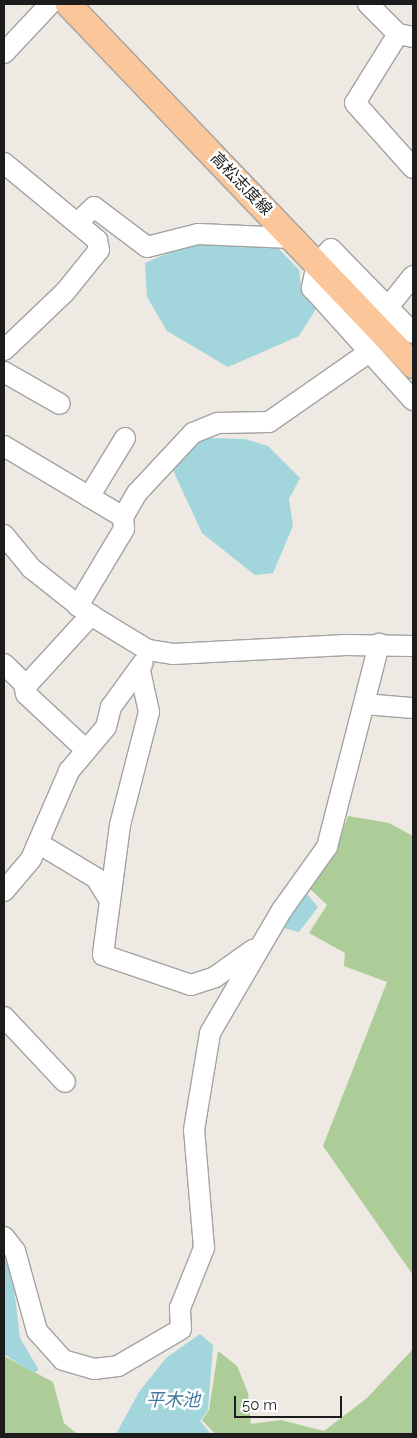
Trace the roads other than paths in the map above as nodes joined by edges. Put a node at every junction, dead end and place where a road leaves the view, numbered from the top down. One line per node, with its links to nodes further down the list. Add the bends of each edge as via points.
1 (50, 4): 5 (street)
2 (68, 4): 9 (main road, 高松志度線)
3 (368, 4): 4 (street)
4 (406, 35): 7 (street, via 355,103)
5 (4, 53)
6 (4, 163): 8 (street)
7 (413, 168)
8 (77, 223): 9 (street, via 94,207 147,248 198,234); 14 (street, via 97,240 94,258)
9 (292, 238): 10 (main road, 高松志度線)
10 (317, 264): 12 (street, via 331,250); 15 (street, via 312,288); 16 (main road, 高松志度線)
11 (413, 276): 12 (street)
12 (388, 307): 13 (street)
13 (413, 333)
14 (4, 350)
15 (368, 353): 18 (street); 23 (street, via 269,422 218,424 193,433 137,493)
16 (413, 365)
17 (4, 372): 19 (street)
18 (413, 400)
19 (60, 404)
20 (125, 438): 22 (street)
21 (4, 446): 22 (street)
22 (89, 497): 23 (street)
23 (123, 517): 25 (street, via 124,529)
24 (4, 535): 25 (street, via 31,568)
25 (84, 610): 28 (street); 31 (street)
26 (379, 644): 27 (street); 28 (street, via 174,654); 32 (street)
27 (413, 646)
28 (148, 650): 30 (street)
29 (4, 664): 31 (street)
30 (140, 671): 34 (street, via 110,707 106,727); 37 (street, via 149,712 120,825)
31 (25, 687): 34 (street, via 26,694)
32 (365, 704): 33 (street); 38 (street, via 327,847)
33 (413, 708)
34 (86, 750): 35 (street, via 69,771)
35 (38, 843): 36 (street, via 31,859); 37 (street, via 96,878)
36 (4, 891)
37 (108, 897): 38 (street, via 102,942 103,955 110,960 191,985 215,976)
38 (260, 945): 41 (street, via 210,1033 194,1130 204,1248 180,1308 181,1329 118,1366 94,1369 63,1360 36,1331 15,1251)
39 (4, 1017): 40 (street)
40 (66, 1082)
41 (4, 1238)

